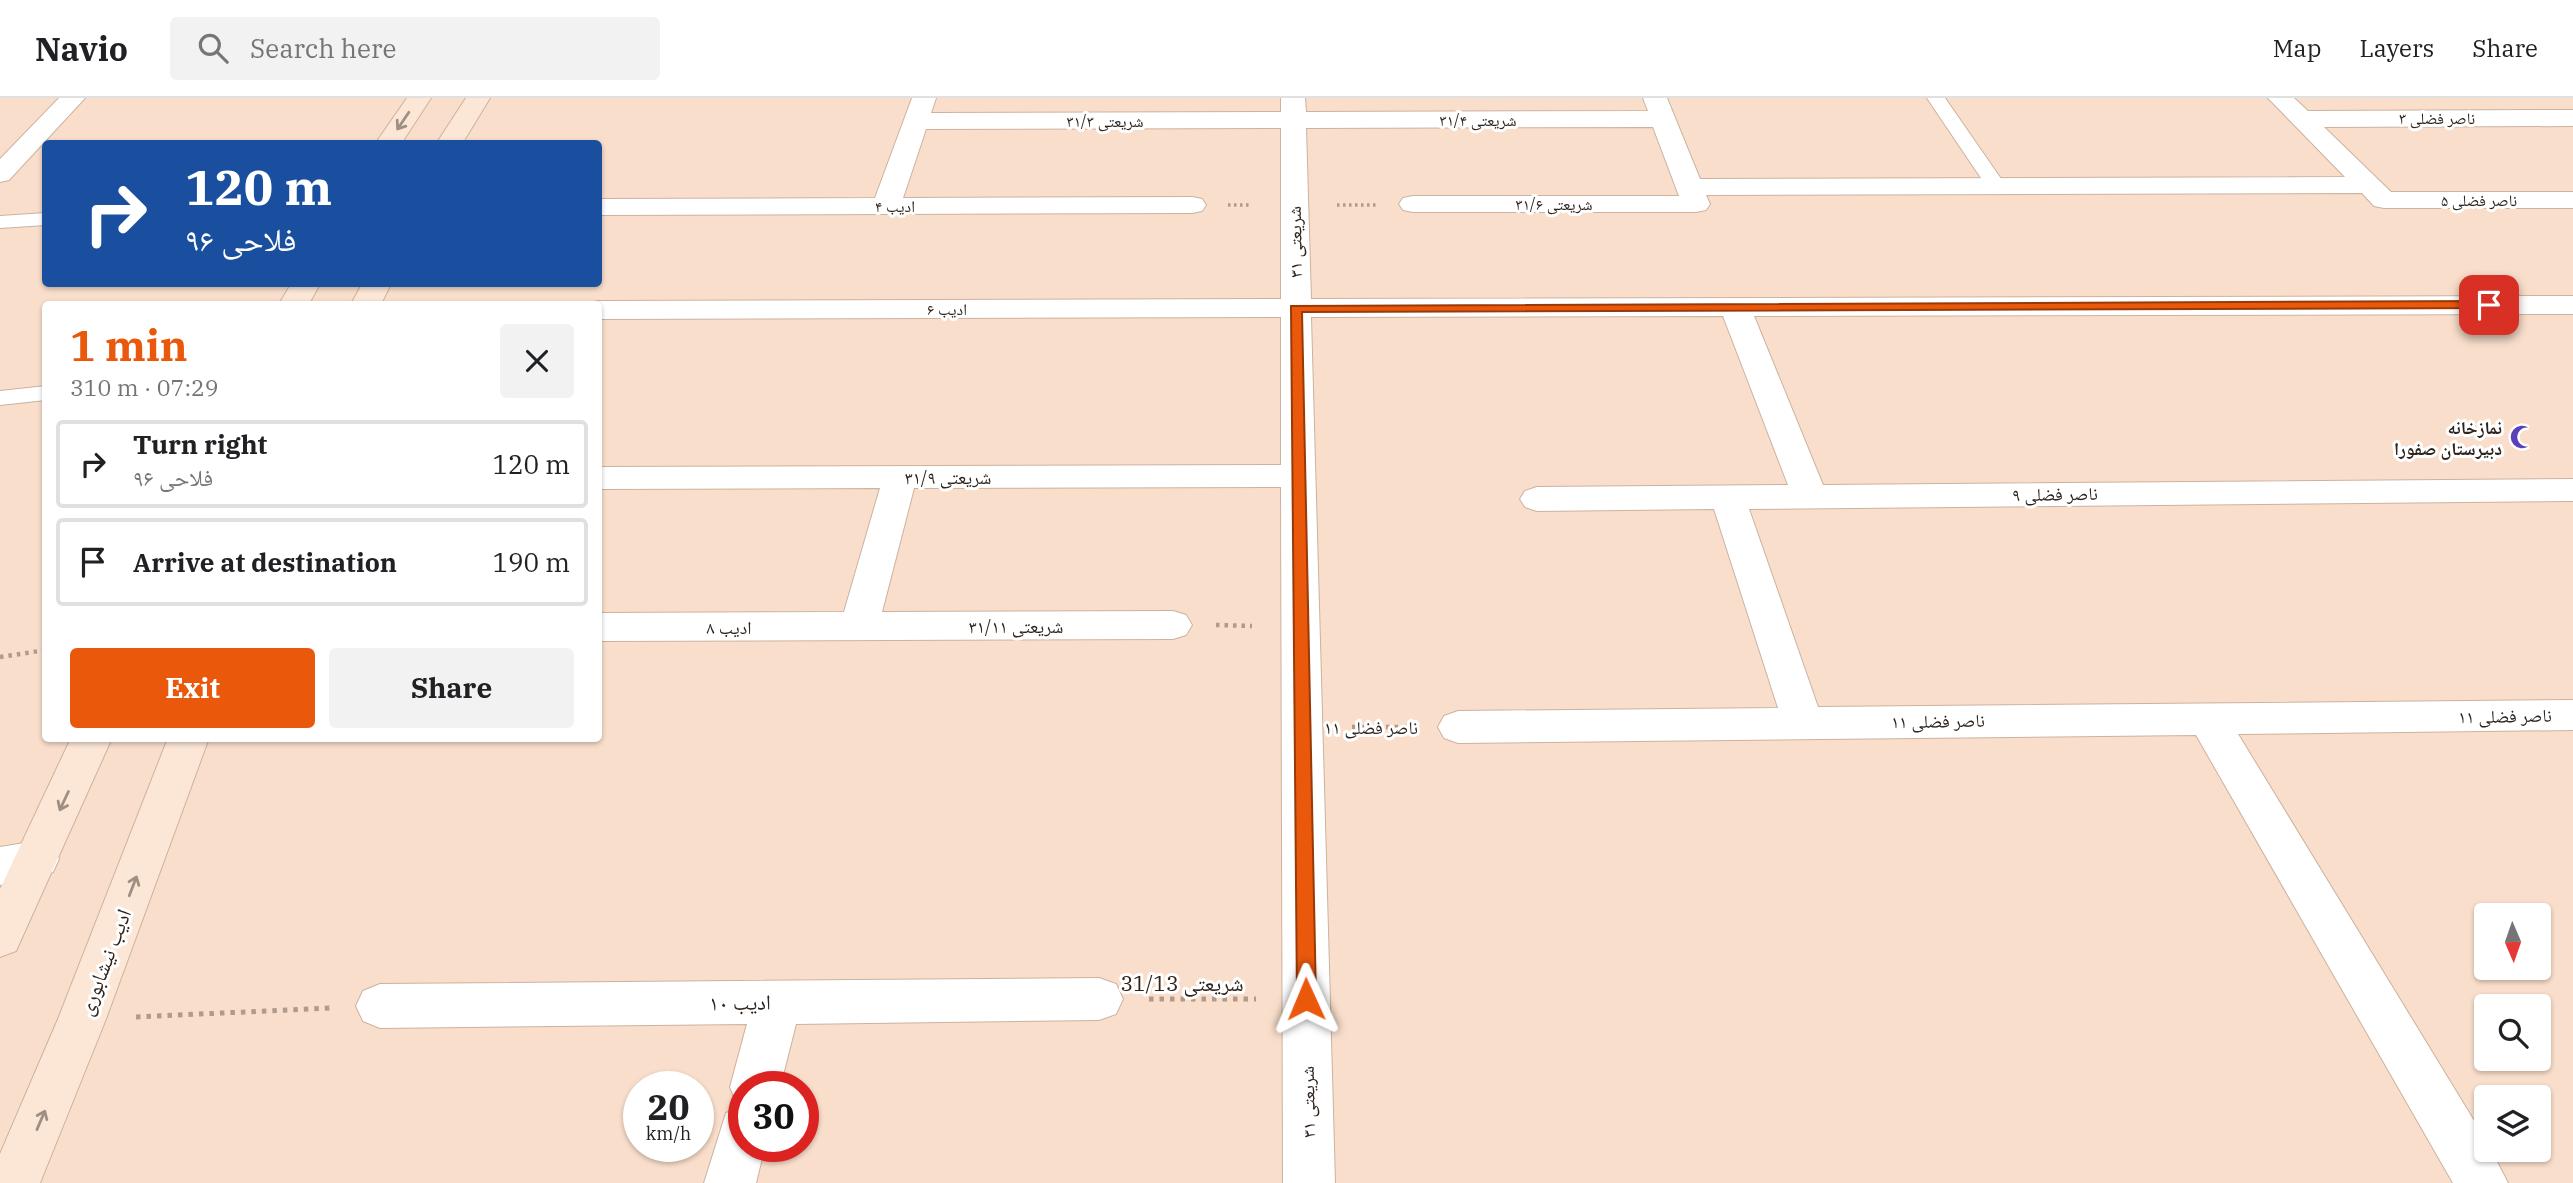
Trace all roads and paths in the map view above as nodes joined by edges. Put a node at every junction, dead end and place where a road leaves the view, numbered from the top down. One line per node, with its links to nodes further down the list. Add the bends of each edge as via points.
1 (73, 98): 13 (street)
2 (419, 98): 11 (main road, one-way to 11)
3 (478, 98): 12 (main road)
4 (1936, 98): 16 (lane)
5 (2280, 98): 10 (street)
6 (1293, 109): 7 (street, شریعتی ۳۱/۴); 8 (street, شریعتی ۳۱/۳); 28 (street, شریعتی ۳۱)
7 (1659, 109): 18 (street)
8 (920, 110): 22 (street)
9 (2573, 118): 10 (street, ناصر فضلی ۳)
10 (2301, 119): 17 (street)
11 (391, 140)
12 (452, 140)
13 (31, 141): 14 (street); 15 (street)
14 (0, 143)
15 (0, 174)
16 (1996, 186): 17 (street, ناصر فضلی ۵); 18 (street, شریعتی ۳۱/۶)
17 (2377, 192): 19 (street, ناصر فضلی ۵)
18 (1692, 195): 20 (street, شریعتی ۳۱/۶)
19 (2573, 200)
20 (1413, 204)
21 (1192, 205): 22 (street, ادیب ۴)
22 (886, 206): 23 (street, ادیب ۴)
23 (602, 207)
24 (42, 219): 25 (lane)
25 (0, 222)
26 (2573, 305): 27 (street, ادیب ۶)
27 (1735, 307): 28 (street, ادیب ۶); 37 (street)
28 (1296, 309): 29 (street, ادیب ۶); 32 (street, شریعتی ۳۱)
29 (602, 310)
30 (42, 393): 31 (lane)
31 (0, 398)
32 (1298, 476): 33 (street, شریعتی ۳۱/۹); 41 (street, شریعتی ۳۱)
33 (900, 477): 34 (street, شریعتی ۳۱/۹); 40 (street)
34 (602, 478)
35 (2573, 490): 37 (street, ناصر فضلی ۹)
36 (1728, 497): 37 (street, ناصر فضلی ۹); 38 (street, ناصر فضلی ۹); 47 (street)
37 (1810, 497)
38 (1537, 499)
39 (1173, 625): 40 (street, شریعتی ۳۱/۱۱); 41 (path)
40 (859, 626): 42 (street, ادیب ۸)
41 (1301, 626): 48 (street, شریعتی ۳۱)
42 (602, 627)
43 (42, 651): 44 (path)
44 (0, 657)
45 (2573, 715): 46 (street, ناصر فضلی ۱۱)
46 (2208, 719): 47 (street, ناصر فضلی ۱۱); 64 (street)
47 (1804, 722): 49 (street, ناصر فضلی ۱۱)
48 (1302, 727): 49 (path, ناصر فضلی ۱۱); 55 (street, شریعتی ۳۱)
49 (1458, 727)
50 (90, 742): 52 (main road, one-way to 52)
51 (187, 742): 58 (main road, ادیب نیشابوری, one-way to 51)
52 (19, 862): 53 (main road)
53 (0, 937)
54 (1099, 999): 55 (path, شریعتی 31/13); 56 (street, ادیب ۱۰)
55 (1306, 999): 63 (street, شریعتی ۳۱)
56 (777, 1002): 57 (street, ادیب ۱۰); 59 (street)
57 (380, 1006): 58 (path)
58 (82, 1019): 61 (main road, ادیب نیشابوری, one-way to 58)
59 (759, 1071)
60 (736, 1162): 62 (street)
61 (14, 1183)
62 (730, 1183)
63 (1309, 1183)
64 (2482, 1183)

